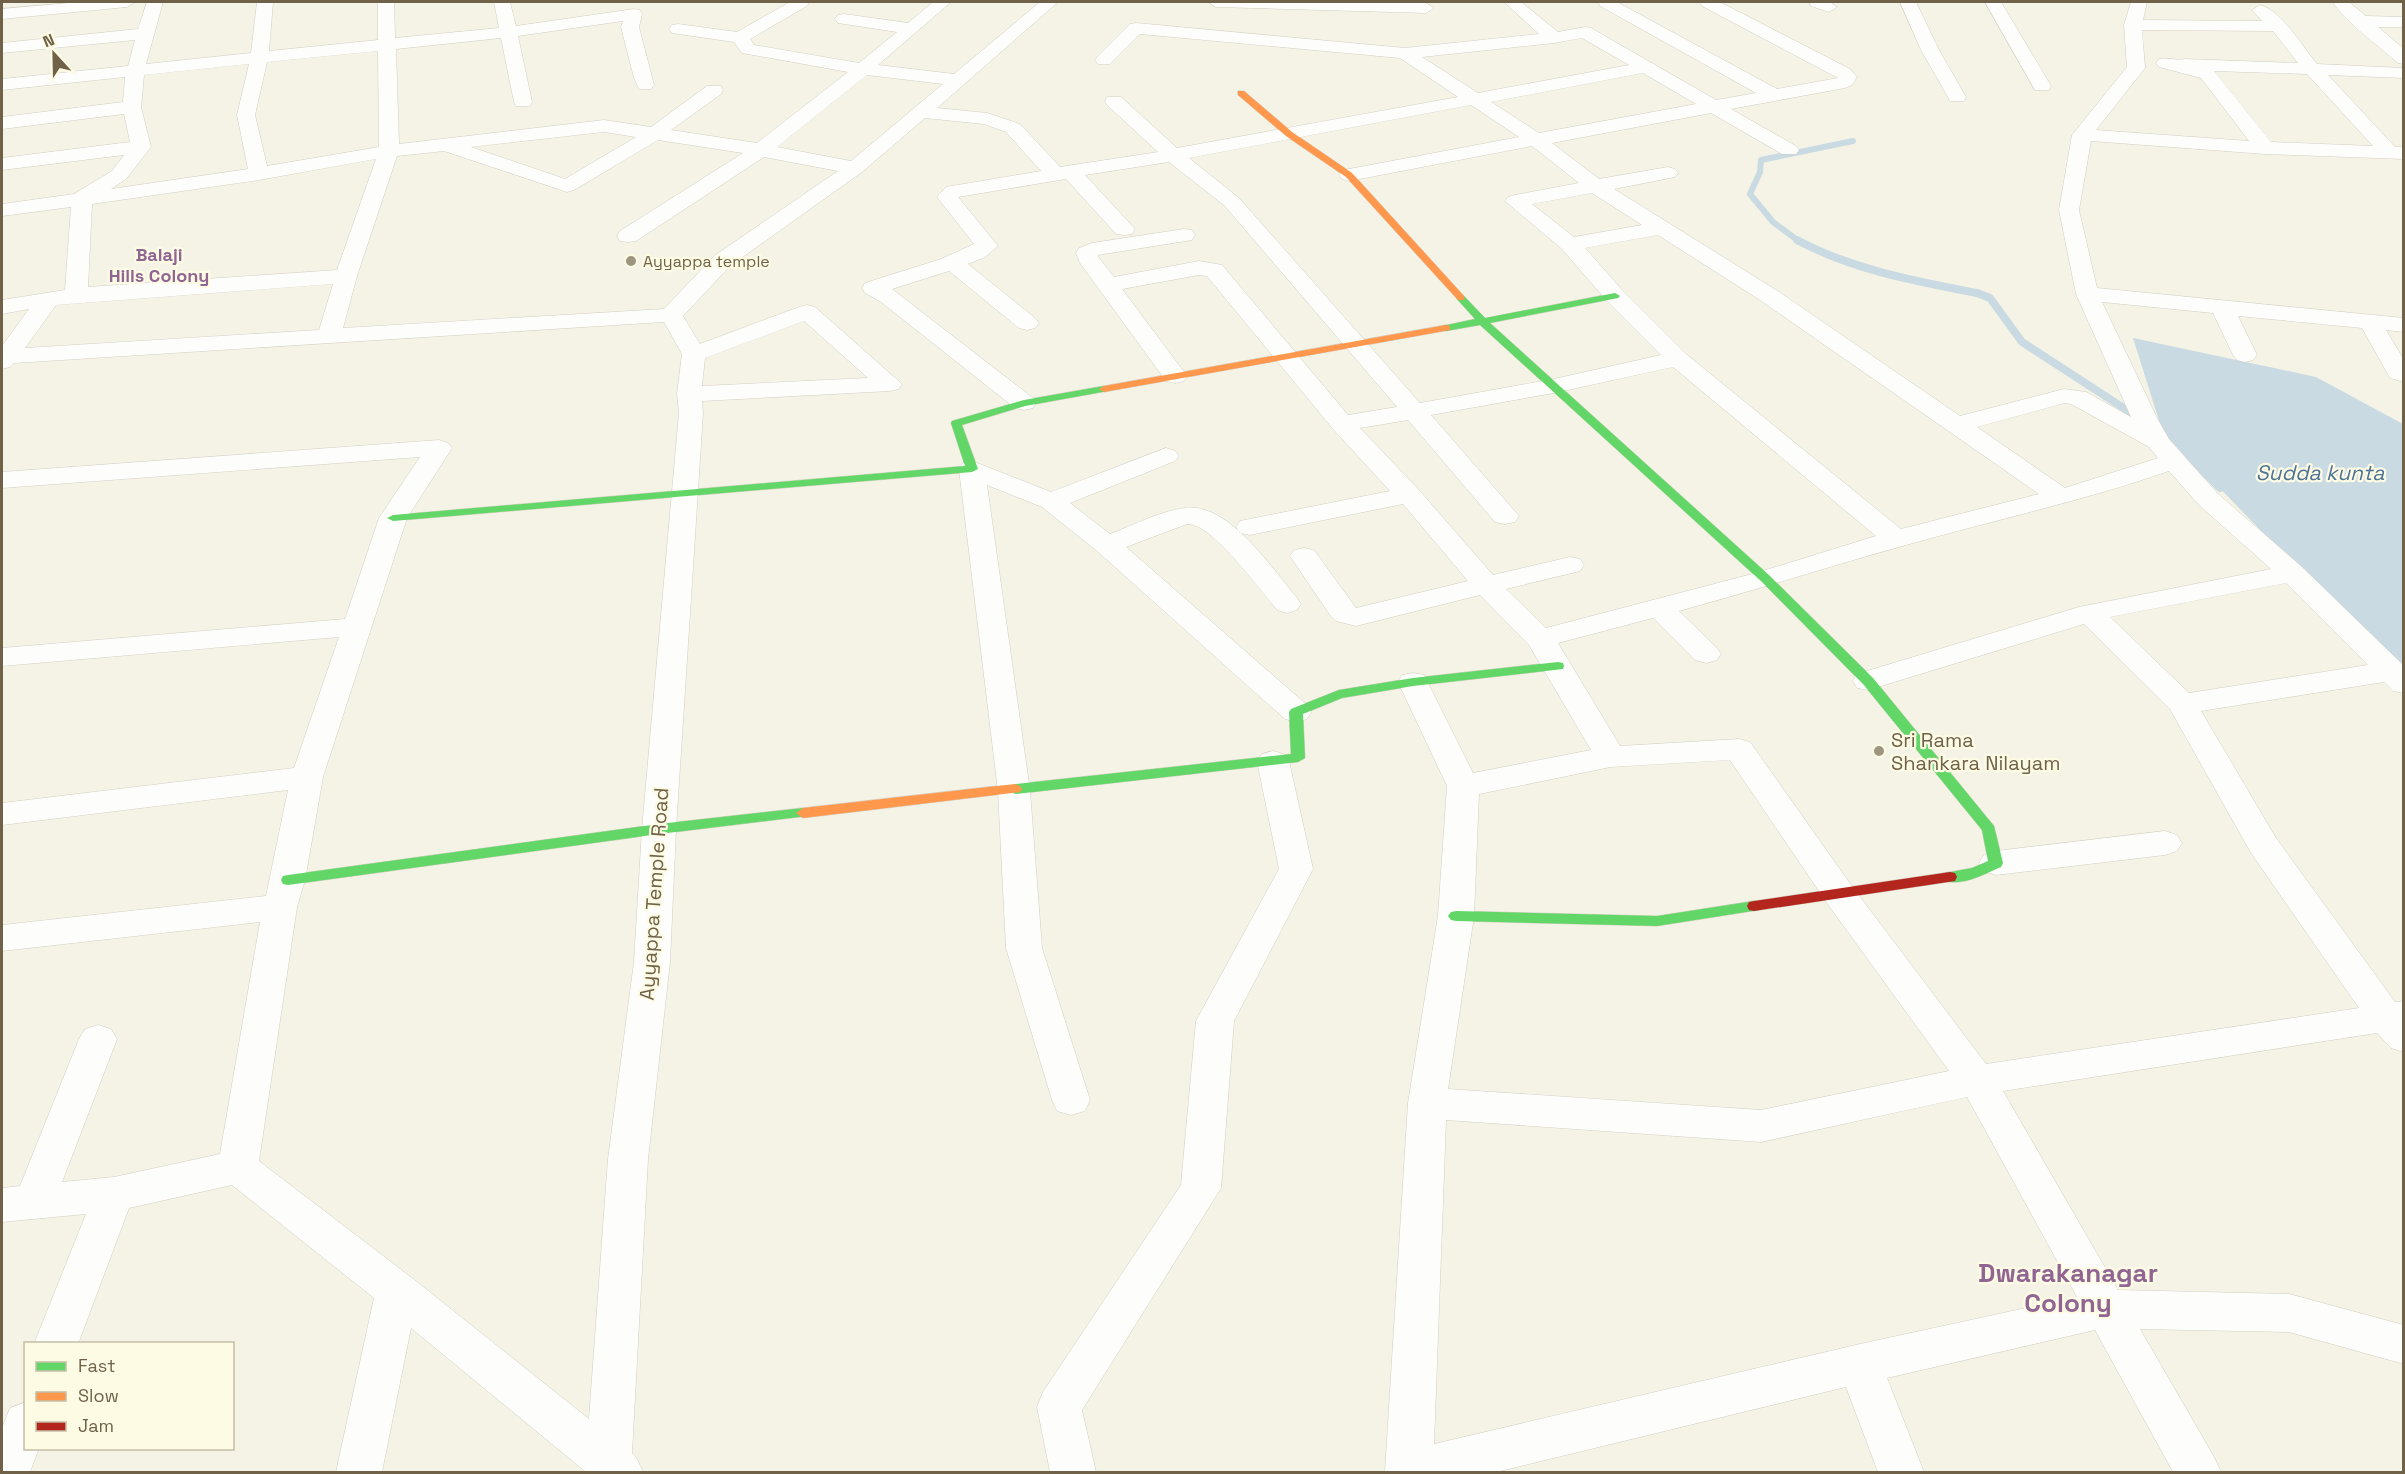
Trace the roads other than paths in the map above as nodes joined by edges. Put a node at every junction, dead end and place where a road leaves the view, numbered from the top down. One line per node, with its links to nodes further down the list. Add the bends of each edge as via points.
1 (127, 2): 23 (street)
2 (155, 2): 33 (street)
3 (265, 2): 41 (street)
4 (386, 2): 37 (street)
5 (502, 2): 32 (street)
6 (619, 2): 24 (street)
7 (771, 2): 19 (street)
8 (943, 2): 30 (street)
9 (1030, 2): 18 (street)
10 (1216, 2): 11 (street)
11 (1253, 2): 21 (street); 34 (street)
12 (1512, 2): 36 (street)
13 (1606, 2): 57 (street)
14 (1708, 2): 57 (street, via 1848,77 1839,84)
15 (1908, 2): 58 (street)
16 (1993, 2): 54 (street)
17 (2139, 2): 28 (street)
18 (1049, 3): 51 (street)
19 (798, 4): 35 (street)
20 (2342, 4): 26 (street)
21 (1423, 5): 38 (street)
22 (2260, 10): 29 (street)
23 (2, 14)
24 (634, 14): 32 (street); 53 (street, via 630,27)
25 (844, 19): 30 (street)
26 (2360, 21): 27 (street); 42 (street)
27 (2403, 22)
28 (2133, 25): 29 (street); 47 (street)
29 (2278, 26): 46 (street)
30 (909, 28): 48 (street)
31 (678, 29): 35 (street)
32 (509, 32): 37 (street); 60 (street)
33 (145, 34): 39 (street); 49 (street)
34 (1234, 37): 40 (street); 43 (street, via 1136,28)
35 (740, 38): 48 (street, via 748,49)
36 (1554, 38): 38 (street); 45 (street, via 1585,32)
37 (388, 45): 41 (street); 75 (street)
38 (1465, 47): 40 (street)
39 (2, 48)
40 (1405, 52): 59 (street)
41 (259, 58): 49 (street); 82 (street, via 246,115)
42 (2403, 59)
43 (1104, 60)
44 (2164, 63): 46 (street); 47 (street); 72 (street, via 2207,74)
45 (1648, 67): 59 (street); 63 (street)
46 (2310, 67): 50 (street); 76 (street)
47 (2136, 68): 68 (street)
48 (863, 69): 51 (street); 73 (street)
49 (135, 71): 52 (street); 62 (street)
50 (2403, 73)
51 (955, 80): 64 (street)
52 (2, 84)
53 (645, 85)
54 (2042, 86)
55 (714, 90): 66 (street)
56 (1240, 93): 67 (street)
57 (1774, 95): 63 (street)
58 (1957, 97)
59 (1475, 98): 67 (street); 69 (street)
60 (523, 102)
61 (1114, 102): 77 (street)
62 (132, 107): 65 (street); 71 (street)
63 (1714, 108): 69 (street); 74 (street)
64 (922, 112): 79 (street); 80 (street, via 987,119 1013,128)
65 (2, 123)
66 (654, 134): 70 (street, via 604,126); 70 (street, via 567,186); 73 (street)
67 (1289, 134): 77 (street); 83 (street)
68 (2082, 135): 72 (street); 95 (street, via 2069,210)
69 (1536, 141): 83 (street); 84 (street)
70 (444, 145): 75 (street)
71 (141, 147): 78 (street); 85 (street, via 119,175)
72 (2265, 148): 76 (street)
73 (761, 150): 79 (street); 90 (street)
74 (1789, 150)
75 (389, 151): 82 (street); 93 (street)
76 (2397, 153)
77 (1173, 154): 80 (street); 107 (street, via 1232,202)
78 (2, 164)
79 (855, 168): 101 (street, via 722,261)
80 (1062, 173): 87 (street); 92 (street, via 948,194 987,246)
81 (1668, 173): 84 (street)
82 (259, 174): 85 (street)
83 (1349, 175): 102 (street)
84 (1596, 187): 88 (street); 91 (street, via 1515,201)
85 (82, 197): 86 (street); 96 (street)
86 (2, 210)
87 (1124, 228)
88 (1663, 228): 91 (street); 120 (street)
89 (1184, 235): 94 (street, via 1087,253)
90 (628, 236)
91 (1570, 244): 97 (street)
92 (951, 262): 104 (street); 117 (street, via 873,288)
93 (346, 276): 96 (street); 106 (street)
94 (1108, 285): 110 (street, via 1199,268 1214,270); 114 (street)
95 (2087, 294): 100 (street); 122 (street)
96 (76, 295): 98 (street)
97 (1616, 296): 102 (street); 111 (street)
98 (48, 300): 99 (street); 112 (street)
99 (2, 307)
100 (2222, 307): 103 (street); 109 (street)
101 (671, 315): 106 (street); 108 (street)
102 (1483, 322): 107 (street); 115 (street)
103 (2370, 322): 105 (street); 113 (street)
104 (1027, 323)
105 (2403, 325)
106 (329, 336): 112 (street)
107 (1353, 343): 110 (street); 118 (street)
108 (694, 354): 116 (street, Ayyappa Temple Road); 116 (street, via 807,312 890,384)
109 (2245, 355)
110 (1286, 357): 114 (street); 119 (street)
111 (1678, 358): 115 (street); 132 (street)
112 (4, 359)
113 (2403, 375)
114 (1175, 376): 117 (street)
115 (1554, 386): 118 (street); 137 (street)
116 (689, 394): 125 (street, Ayyappa Temple Road, via 691,413)
117 (1024, 403): 123 (street, via 956,423)
118 (1414, 411): 119 (street); 129 (street)
119 (1342, 424): 126 (street)
120 (1956, 424): 122 (street, via 2064,396 2077,397); 127 (street)
121 (1166, 456): 128 (street)
122 (2171, 458): 127 (street); 136 (street, via 2208,499)
123 (972, 469): 125 (street); 128 (street); 156 (street)
124 (2, 480): 130 (street, via 439,448)
125 (683, 495): 130 (street); 158 (street, Ayyappa Temple Road)
126 (1409, 495): 131 (street); 138 (street)
127 (2061, 497): 132 (street)
128 (1051, 501): 133 (street)
129 (1505, 516)
130 (393, 518): 142 (street)
131 (1250, 527)
132 (1896, 539): 137 (street)
133 (1107, 545): 139 (street, via 1194,515 1224,534); 151 (street)
134 (1304, 556): 138 (street, via 1340,609 1356,617)
135 (1570, 565): 138 (street)
136 (2292, 573): 141 (street); 147 (street)
137 (1766, 579): 140 (street); 148 (street)
138 (1488, 587): 143 (street)
139 (1287, 604)
140 (1659, 608): 143 (street); 144 (street)
141 (2090, 613): 148 (street); 150 (street)
142 (358, 627): 145 (street); 154 (street)
143 (1540, 639): 146 (street)
144 (1706, 654)
145 (2, 657)
146 (1558, 666): 149 (street); 152 (street)
147 (2398, 678): 150 (street)
148 (1868, 681): 160 (street, via 1989,829)
149 (1413, 682): 151 (street, via 1339,693); 155 (street)
150 (2182, 704): 165 (street, via 2263,845)
151 (1296, 712): 153 (street, via 1298,758)
152 (1611, 757): 155 (street); 162 (street, via 1739,749)
153 (1273, 760): 156 (street); 184 (street, via 1296,869 1215,1021 1201,1188 1059,1407)
154 (307, 777): 157 (street); 161 (street)
155 (1463, 786): 163 (street)
156 (1014, 791): 158 (street); 168 (street, via 1024,948)
157 (2, 814)
158 (659, 829): 161 (street); 180 (street, Ayyappa Temple Road, via 652,962 628,1160)
159 (2165, 843): 160 (street)
160 (1996, 863): 162 (street, via 1975,873)
161 (284, 893): 164 (street); 170 (street)
162 (1839, 894): 163 (street, via 1657,921); 167 (street)
163 (1456, 916): 169 (street)
164 (2, 938)
165 (2398, 1024): 167 (street)
166 (98, 1039): 172 (street)
167 (1977, 1080): 169 (street, via 1761,1126); 174 (street)
168 (1071, 1100)
169 (1426, 1103): 181 (street)
170 (238, 1167): 171 (street); 173 (street)
171 (114, 1194): 172 (street); 175 (street)
172 (18, 1203)
173 (398, 1291): 180 (street); 183 (street)
174 (2106, 1309): 176 (street, via 2289,1313); 177 (street); 186 (street)
175 (57, 1342)
176 (2403, 1346)
177 (1860, 1364): 179 (street); 185 (street)
178 (24, 1429): 182 (street)
179 (1497, 1462): 181 (street)
180 (615, 1467)
181 (1409, 1472)
182 (7, 1473)
183 (359, 1473)
184 (1073, 1473)
185 (1901, 1473)
186 (2198, 1473)

